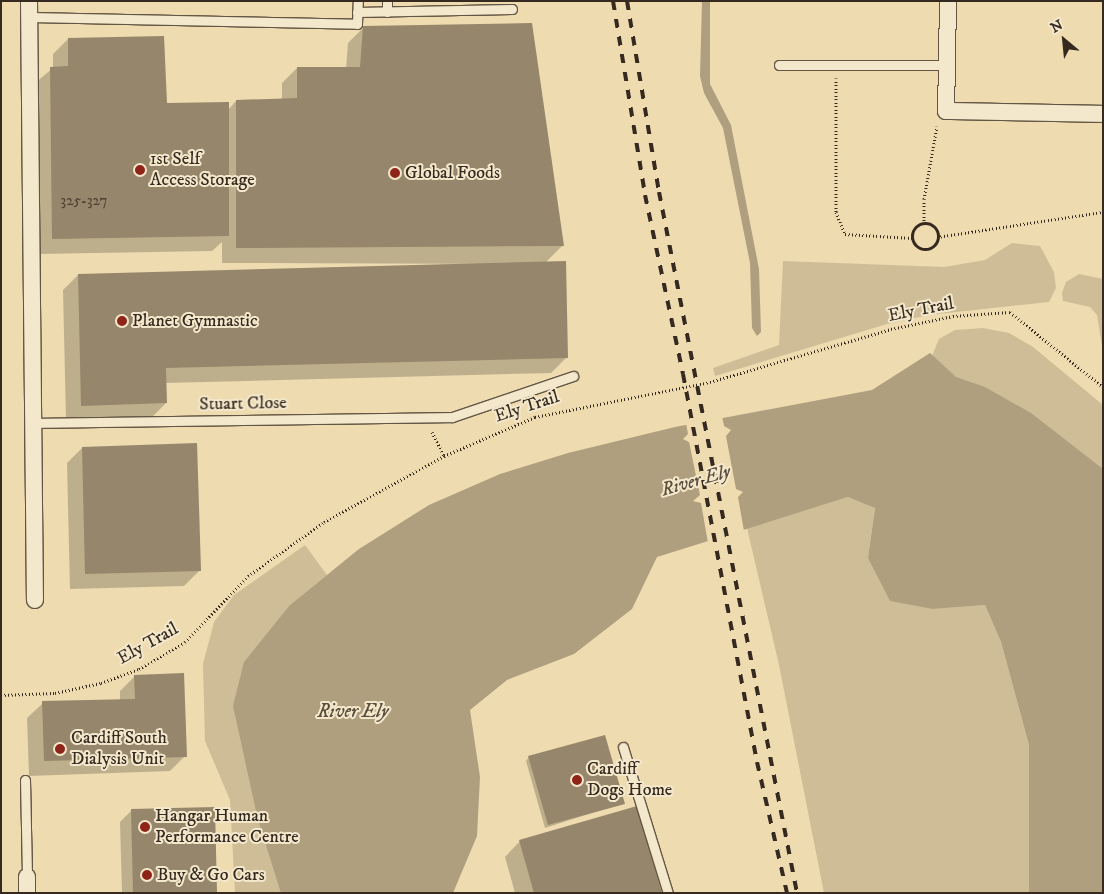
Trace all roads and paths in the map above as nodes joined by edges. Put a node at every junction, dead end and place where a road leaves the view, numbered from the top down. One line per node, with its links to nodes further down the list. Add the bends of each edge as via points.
1 (358, 1): 6 (lane)
2 (387, 1): 7 (lane)
3 (948, 1): 9 (street)
4 (29, 9): 6 (lane, via 357,24); 20 (street)
5 (512, 9): 7 (lane)
6 (357, 12): 7 (lane)
7 (387, 12)
8 (836, 65): 9 (lane); 10 (lane); 16 (path, via 836,212 846,234)
9 (947, 65): 11 (street)
10 (779, 66)
11 (946, 111): 12 (street); 14 (path, via 936,127 924,199)
12 (1103, 114)
13 (1103, 212): 15 (path)
14 (924, 224): 15 (path, via 935,229); 16 (path, via 914,230)
15 (937, 237): 16 (path, via 934,245 927,249 916,245)
16 (912, 238)
17 (573, 376): 19 (lane, Stuart Close, via 452,417)
18 (1103, 387): 21 (path, Ely Trail, via 1010,312 953,316 891,329 710,382 535,417)
19 (426, 417): 20 (lane, Stuart Close); 21 (path)
20 (34, 423): 22 (street)
21 (444, 456): 23 (path, Ely Trail, via 324,522 248,576 185,642 139,669 101,683 55,693)
22 (35, 600)
23 (1, 695)
24 (623, 747): 27 (lane)
25 (25, 780): 26 (lane)
26 (27, 885)
27 (668, 893)

